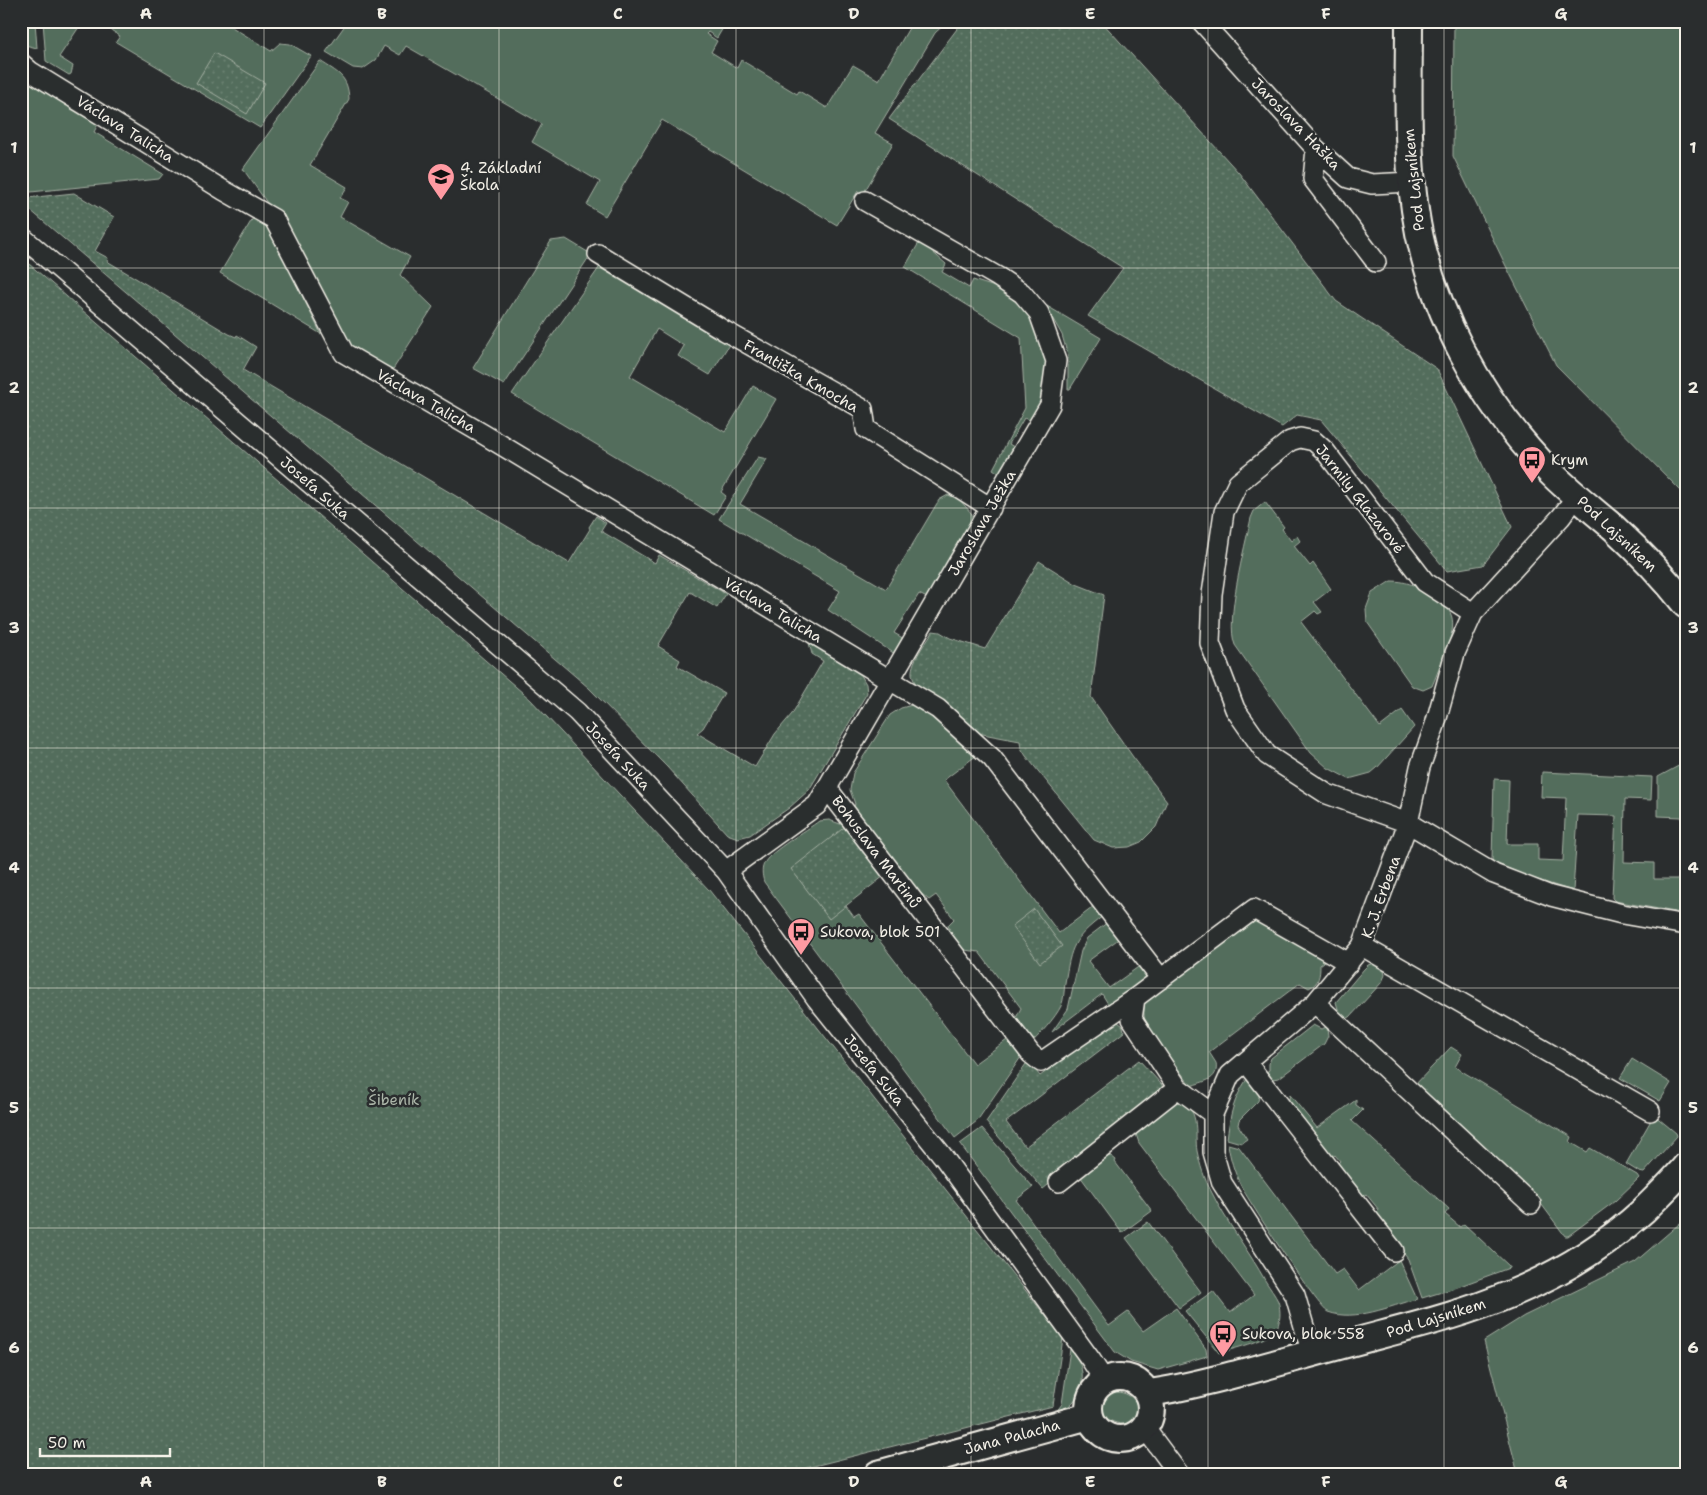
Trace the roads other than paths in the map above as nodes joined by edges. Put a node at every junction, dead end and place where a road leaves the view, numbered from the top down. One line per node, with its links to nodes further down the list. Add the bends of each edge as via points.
1 (1201, 21): 4 (street, Jaroslava Haška)
2 (1409, 21): 5 (street, Pod Lajsníkem, via 1408,131)
3 (21, 63): 14 (street, Václava Talicha, via 274,219 344,353 484,434)
4 (1316, 150): 5 (street, Jaroslava Haška, via 1348,178 1372,184); 9 (street, via 1313,179)
5 (1412, 182): 10 (street, Pod Lajsníkem, via 1418,226 1430,273 1464,356 1500,413 1551,473)
6 (865, 201): 11 (street, Jaroslava Ježka, via 998,277 1022,293 1039,313 1056,361 1050,405)
7 (21, 236): 17 (street, Josefa Suka, via 577,712)
8 (598, 254): 11 (street, Františka Kmocha, via 863,409 866,429)
9 (1376, 262)
10 (1577, 496): 12 (street, Pod Lajsníkem, via 1641,554); 13 (street, K. J. Erbena)
11 (991, 508): 14 (street, Jaroslava Ježka)
12 (1686, 605)
13 (1473, 613): 16 (street, K. J. Erbena, via 1455,653 1420,767); 16 (street, Jarmily Glazarové, via 1425,582 1314,440 1300,438 1290,441 1238,483 1224,512 1212,594 1210,643 1235,709 1267,755 1327,794)
14 (891, 681): 15 (street, Jaroslava Ježka); 21 (street, via 938,709 992,758)
15 (827, 788): 17 (street, Jaroslava Ježka, via 817,805); 22 (street, Bohuslava Martinů, via 1031,1054 1041,1062)
16 (1408, 823): 18 (street, Jarmily Glazarové, via 1494,874 1551,896 1622,914); 19 (street, K. J. Erbena)
17 (726, 870): 33 (street, Josefa Suka, via 816,998 942,1155)
18 (1686, 925)
19 (1362, 946): 20 (street, K. J. Erbena); 26 (street)
20 (1349, 963): 21 (street, via 1254,909); 23 (street, K. J. Erbena)
21 (1161, 979): 22 (street)
22 (1135, 998): 25 (street, via 1132,1019)
23 (1315, 1003): 24 (street, K. J. Erbena); 30 (street)
24 (1246, 1062): 27 (street, K. J. Erbena, via 1230,1075); 31 (street)
25 (1178, 1088): 27 (street); 29 (street)
26 (1650, 1111)
27 (1213, 1114): 32 (street, K. J. Erbena, via 1213,1152 1222,1183 1295,1295)
28 (1686, 1166): 32 (street, Pod Lajsníkem, via 1631,1221 1581,1258 1545,1279 1480,1306)
29 (1059, 1182)
30 (1531, 1204)
31 (1394, 1251)
32 (1312, 1354): 34 (street, Pod Lajsníkem, via 1180,1389)
33 (1104, 1380): 34 (street, via 1124,1376 1134,1379); 35 (street, via 1091,1396)
34 (1148, 1393): 36 (street, via 1150,1414)
35 (1090, 1416): 36 (street, via 1100,1432 1117,1439 1136,1435); 37 (street, Jana Palacha)
36 (1144, 1427): 38 (street)
37 (878, 1474)
38 (1178, 1474)

